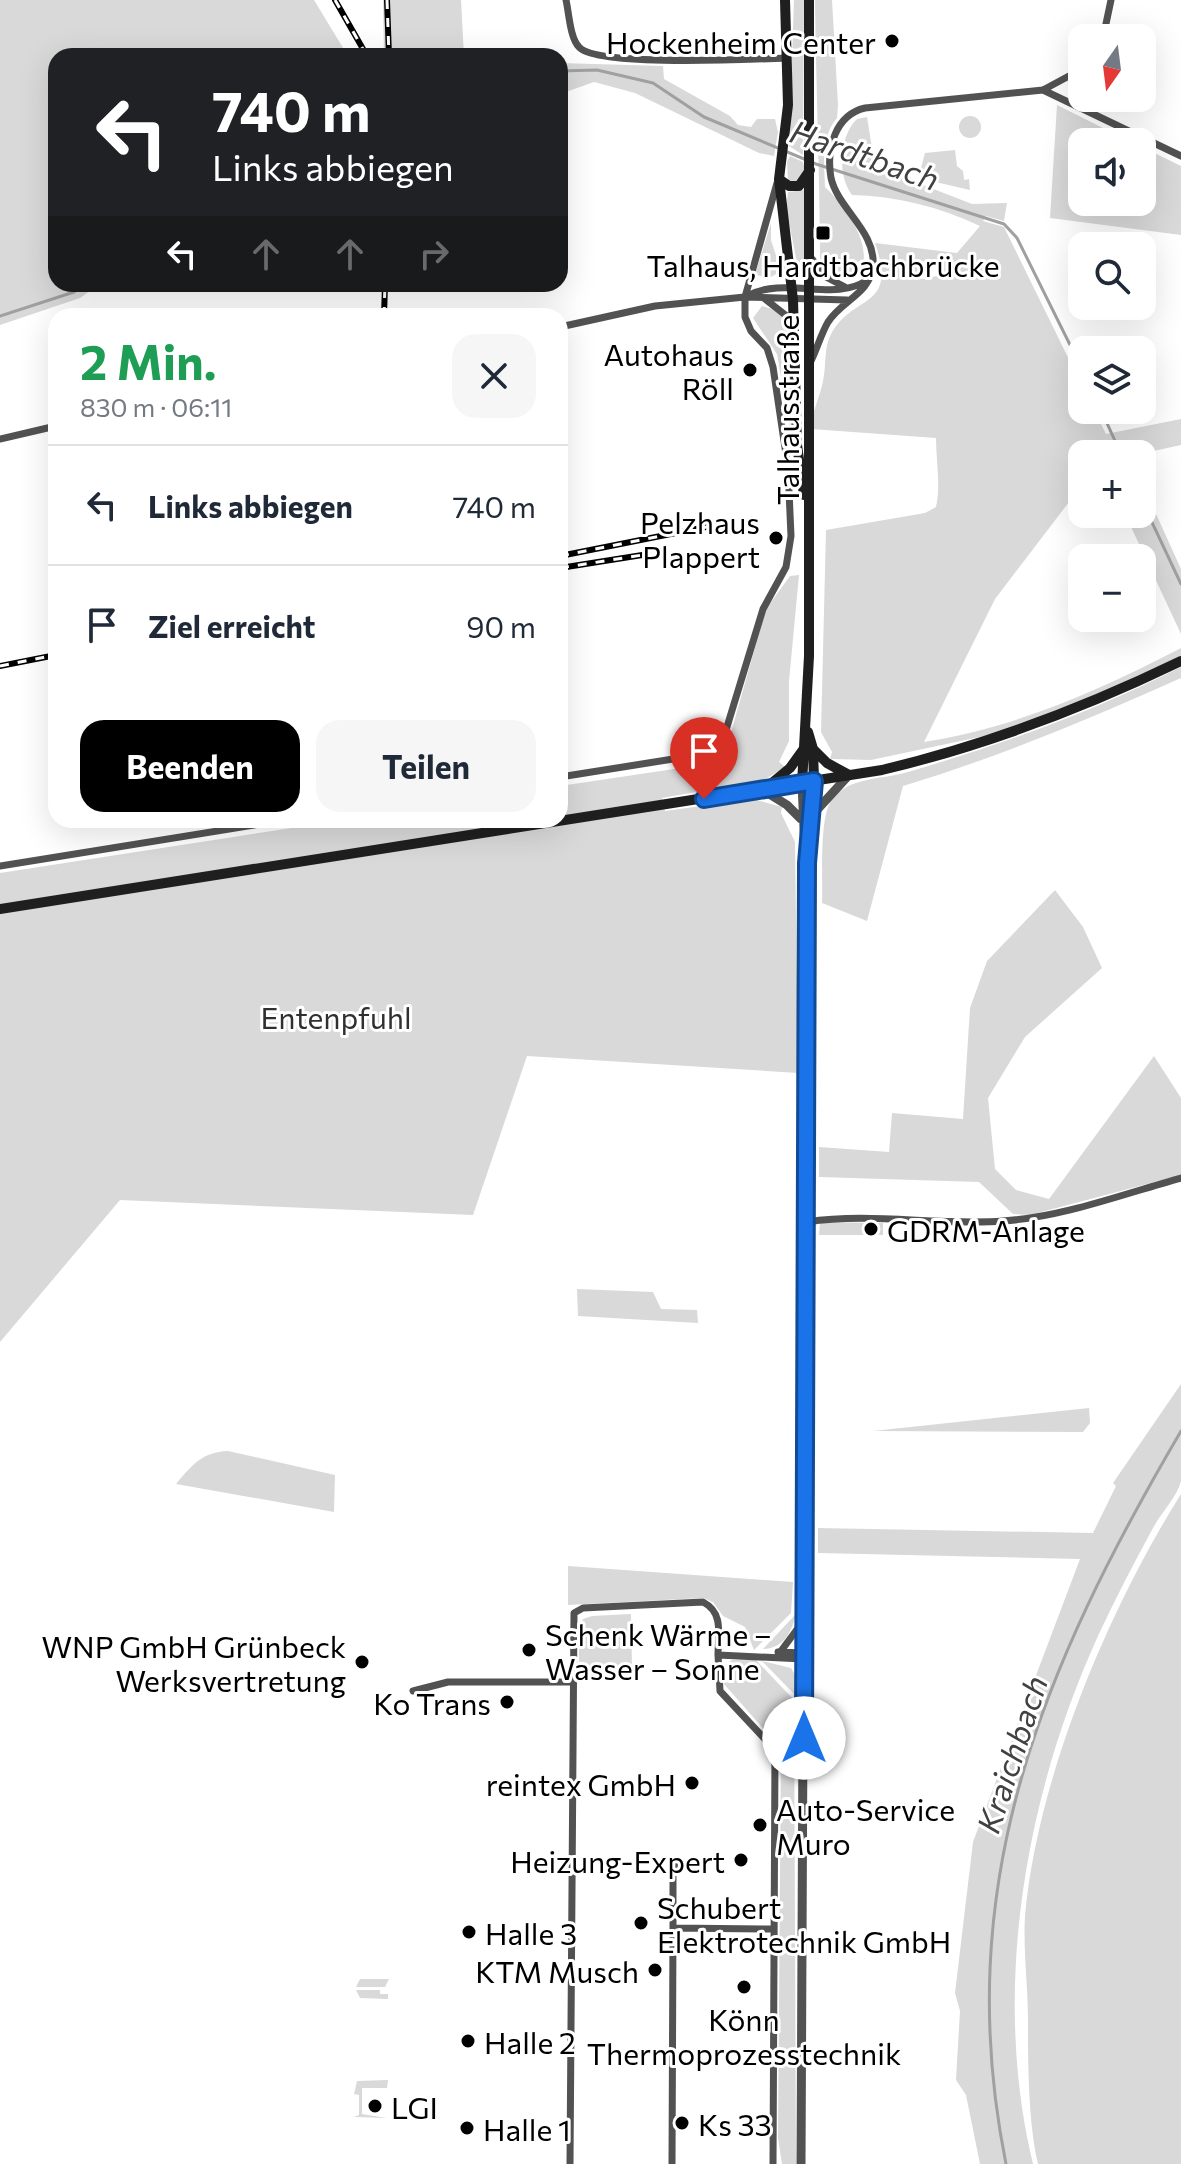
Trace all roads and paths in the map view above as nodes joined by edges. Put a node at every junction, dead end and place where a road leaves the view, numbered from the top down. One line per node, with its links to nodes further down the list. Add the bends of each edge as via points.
1 (566, 0): 6 (street, via 577,46 589,55)
2 (785, 0): 6 (main road, Talhausstraße)
3 (809, 0): 12 (main road, Talhausstraße)
4 (1111, 0): 5 (street)
5 (1106, 24)
6 (787, 58): 13 (main road, Talhausstraße, via 788,105)
7 (1068, 79): 8 (street)
8 (1043, 90): 9 (street); 15 (street, via 856,110 843,119 836,130 831,176 872,249)
9 (1068, 103)
10 (1086, 112): 11 (street)
11 (1181, 156)
12 (811, 169): 13 (main road, via 799,186); 14 (main road, Talhausstraße)
13 (779, 179): 16 (main road, Talhausstraße); 19 (street)
14 (812, 259): 17 (main road, Talhausstraße); 18 (street, via 826,277)
15 (869, 278): 18 (street); 22 (street)
16 (791, 286): 17 (street); 19 (street, via 762,287); 21 (main road, Talhausstraße)
17 (811, 287): 18 (street); 23 (main road, Talhausstraße)
18 (847, 288)
19 (745, 297): 20 (street); 25 (street, via 657,305); 33 (street, via 745,321 767,348 773,367 788,468 791,536 786,567 763,609 726,730 692,756)
20 (764, 298): 21 (street); 24 (street)
21 (793, 300): 23 (street); 24 (main road, Talhausstraße)
22 (850, 300): 23 (street); 26 (street, via 827,325)
23 (811, 301): 26 (main road, Talhausstraße)
24 (794, 322): 29 (main road, Talhausstraße, via 797,445)
25 (568, 325)
26 (810, 363): 29 (main road, Talhausstraße)
27 (48, 428): 28 (street)
28 (0, 439)
29 (809, 529): 31 (main road)
30 (1181, 661): 32 (main road, via 1002,738)
31 (808, 749): 32 (main road); 34 (main road); 35 (main road); 36 (main road)
32 (849, 775): 34 (main road); 37 (street)
33 (568, 776)
34 (814, 781): 35 (main road); 37 (street)
35 (802, 784): 36 (main road); 39 (street)
36 (763, 790): 38 (main road); 39 (street)
37 (813, 815): 42 (street)
38 (568, 820)
39 (801, 820): 42 (street)
40 (235, 828): 43 (street)
41 (519, 828): 44 (main road)
42 (807, 858): 46 (street)
43 (0, 866)
44 (0, 909)
45 (1181, 1178): 46 (street, via 1029,1218)
46 (807, 1222): 47 (street)
47 (804, 1620): 48 (street); 51 (street)
48 (781, 1651): 50 (street); 51 (street)
49 (718, 1655): 50 (street); 52 (street, via 718,1616 703,1602 583,1608 574,1613); 56 (street, via 720,1691 775,1750)
50 (769, 1655): 51 (street)
51 (804, 1656): 60 (street)
52 (571, 1682): 53 (street, via 448,1682); 57 (street)
53 (413, 1691)
54 (679, 1863): 55 (street, via 673,1874)
55 (673, 1928): 56 (street); 58 (street)
56 (774, 1929): 59 (street)
57 (570, 2164)
58 (672, 2164)
59 (773, 2164)
60 (801, 2164)

